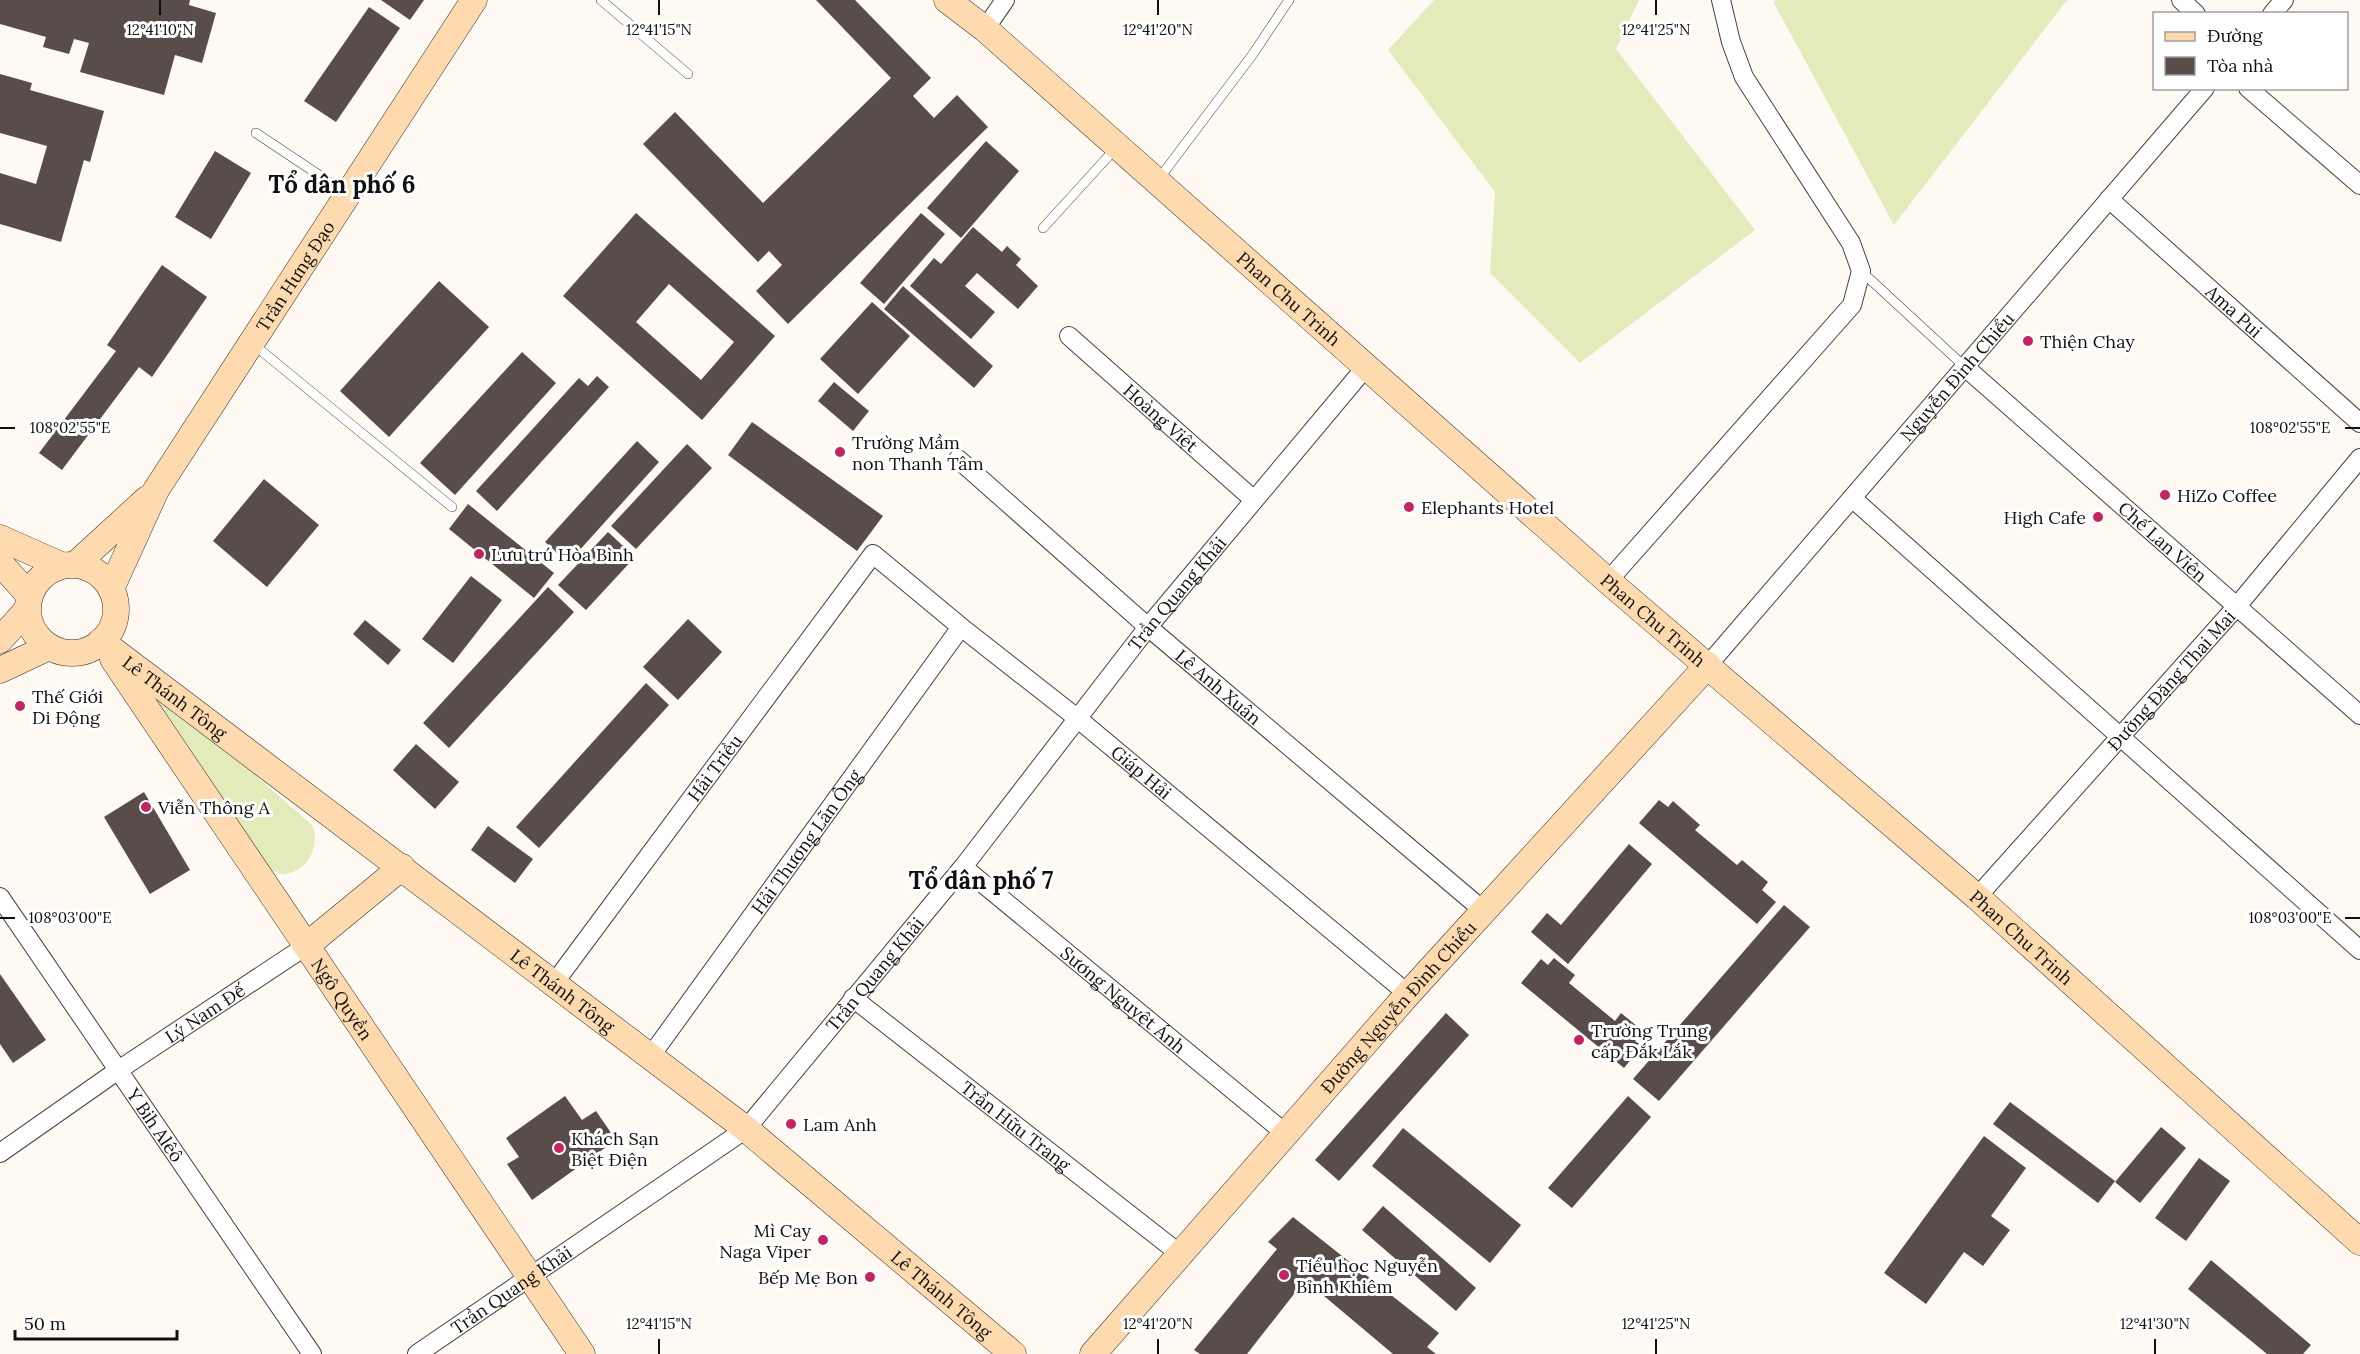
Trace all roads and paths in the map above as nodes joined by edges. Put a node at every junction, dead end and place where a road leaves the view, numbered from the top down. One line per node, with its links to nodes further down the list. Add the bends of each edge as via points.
1 (474, 0): 19 (main road, Trần Hưng Đạo)
2 (602, 0): 12 (lane)
3 (947, 0): 11 (main road, Phan Chu Trinh)
4 (1005, 0): 11 (street)
5 (1289, 0): 17 (lane)
6 (1721, 0): 22 (street, via 1744,77 1851,243)
7 (2181, 0): 9 (street)
8 (2284, 0): 10 (street)
9 (2194, 12)
10 (2274, 12)
11 (985, 29): 16 (main road, Phan Chu Trinh)
12 (688, 74)
13 (2203, 90): 20 (street, Nguyễn Đình Chiểu)
14 (2250, 90): 18 (street)
15 (256, 133): 19 (lane)
16 (1117, 147): 17 (main road, Phan Chu Trinh); 21 (lane)
17 (1156, 182): 25 (main road, Phan Chu Trinh)
18 (2360, 185)
19 (348, 194): 24 (main road, Trần Hưng Đạo)
20 (2109, 199): 26 (street, Nguyễn Đình Chiểu); 27 (street, Ama Pui)
21 (1043, 228)
22 (1861, 271): 26 (lane); 38 (street, via 1852,305)
23 (1069, 336): 32 (street, Hoàng Việt)
24 (252, 343): 30 (main road, Trần Hưng Đạo); 33 (lane)
25 (1365, 368): 32 (street, Trần Quang Khải); 38 (main road, Phan Chu Trinh)
26 (1965, 368): 31 (street, Nguyễn Đình Chiểu); 41 (street, Chế Lan Viên)
27 (2360, 423)
28 (2360, 458): 41 (street, Đường Đặng Thai Mai)
29 (958, 459): 43 (street, Lê Anh Xuân)
30 (156, 490): 37 (main road, Trần Hưng Đạo); 39 (main road, Trần Hưng Đạo)
31 (1852, 498): 47 (street, Nguyễn Đình Chiểu); 51 (street)
32 (1254, 500): 43 (street, Trần Quang Khải)
33 (452, 507)
34 (0, 538): 37 (main road)
35 (873, 554): 42 (street, Giáp Hải); 59 (street, Hải Triều)
36 (0, 563): 40 (main road)
37 (68, 565): 39 (main road, via 96,572); 40 (main road, via 47,571 36,581)
38 (1608, 581): 47 (main road, Phan Chu Trinh)
39 (111, 589): 45 (main road, via 116,602 115,617)
40 (28, 602): 44 (main road); 46 (main road, via 34,631)
41 (2238, 605): 49 (street, Chế Lan Viên); 51 (street, Đường Đặng Thai Mai)
42 (960, 627): 50 (street, Giáp Hải); 62 (street, Hải Thượng Lãn Ông)
43 (1148, 627): 50 (street, Trần Quang Khải); 56 (street, Lê Anh Xuân)
44 (0, 640)
45 (101, 641): 46 (main road, via 76,653); 52 (main road, Lê Thánh Tông); 57 (main road, Ngô Quyền)
46 (49, 647): 48 (main road)
47 (1708, 665): 55 (main road, Phan Chu Trinh); 56 (main road, Đường Nguyễn Đình Chiểu)
48 (0, 670)
49 (2360, 715)
50 (1077, 718): 53 (street, Trần Quang Khải); 60 (street, Giáp Hải)
51 (2121, 735): 55 (street, Đường Đặng Thai Mai); 58 (street)
52 (402, 867): 57 (main road, Lý Nam Đế); 59 (main road, Lê Thánh Tông)
53 (963, 867): 61 (street, Trần Quang Khải); 65 (street, Sương Nguyệt Ánh)
54 (0, 897): 63 (street, Y Bih Alêô)
55 (1977, 897): 67 (main road, Phan Chu Trinh)
56 (1484, 911): 60 (main road, Đường Nguyễn Đình Chiểu)
57 (306, 946): 63 (street, Lý Nam Đế); 69 (main road, Ngô Quyền)
58 (2360, 950)
59 (555, 982): 62 (main road, Lê Thánh Tông)
60 (1408, 994): 65 (main road, Đường Nguyễn Đình Chiểu)
61 (853, 998): 64 (street, Trần Quang Khải); 68 (street, Trần Hữu Trang)
62 (650, 1057): 64 (main road, Lê Thánh Tông)
63 (117, 1071): 66 (street, Lý Nam Đế); 70 (street, Y Bih Alêô)
64 (746, 1130): 69 (street, Trần Quang Khải); 73 (main road, Lê Thánh Tông)
65 (1285, 1133): 68 (main road, Đường Nguyễn Đình Chiểu)
66 (0, 1153)
67 (2360, 1242)
68 (1180, 1254): 74 (main road, Đường Nguyễn Đình Chiểu)
69 (529, 1278): 71 (street, Trần Quang Khải); 72 (main road, Ngô Quyền)
70 (312, 1354)
71 (417, 1354)
72 (582, 1354)
73 (1013, 1354)
74 (1093, 1354)

